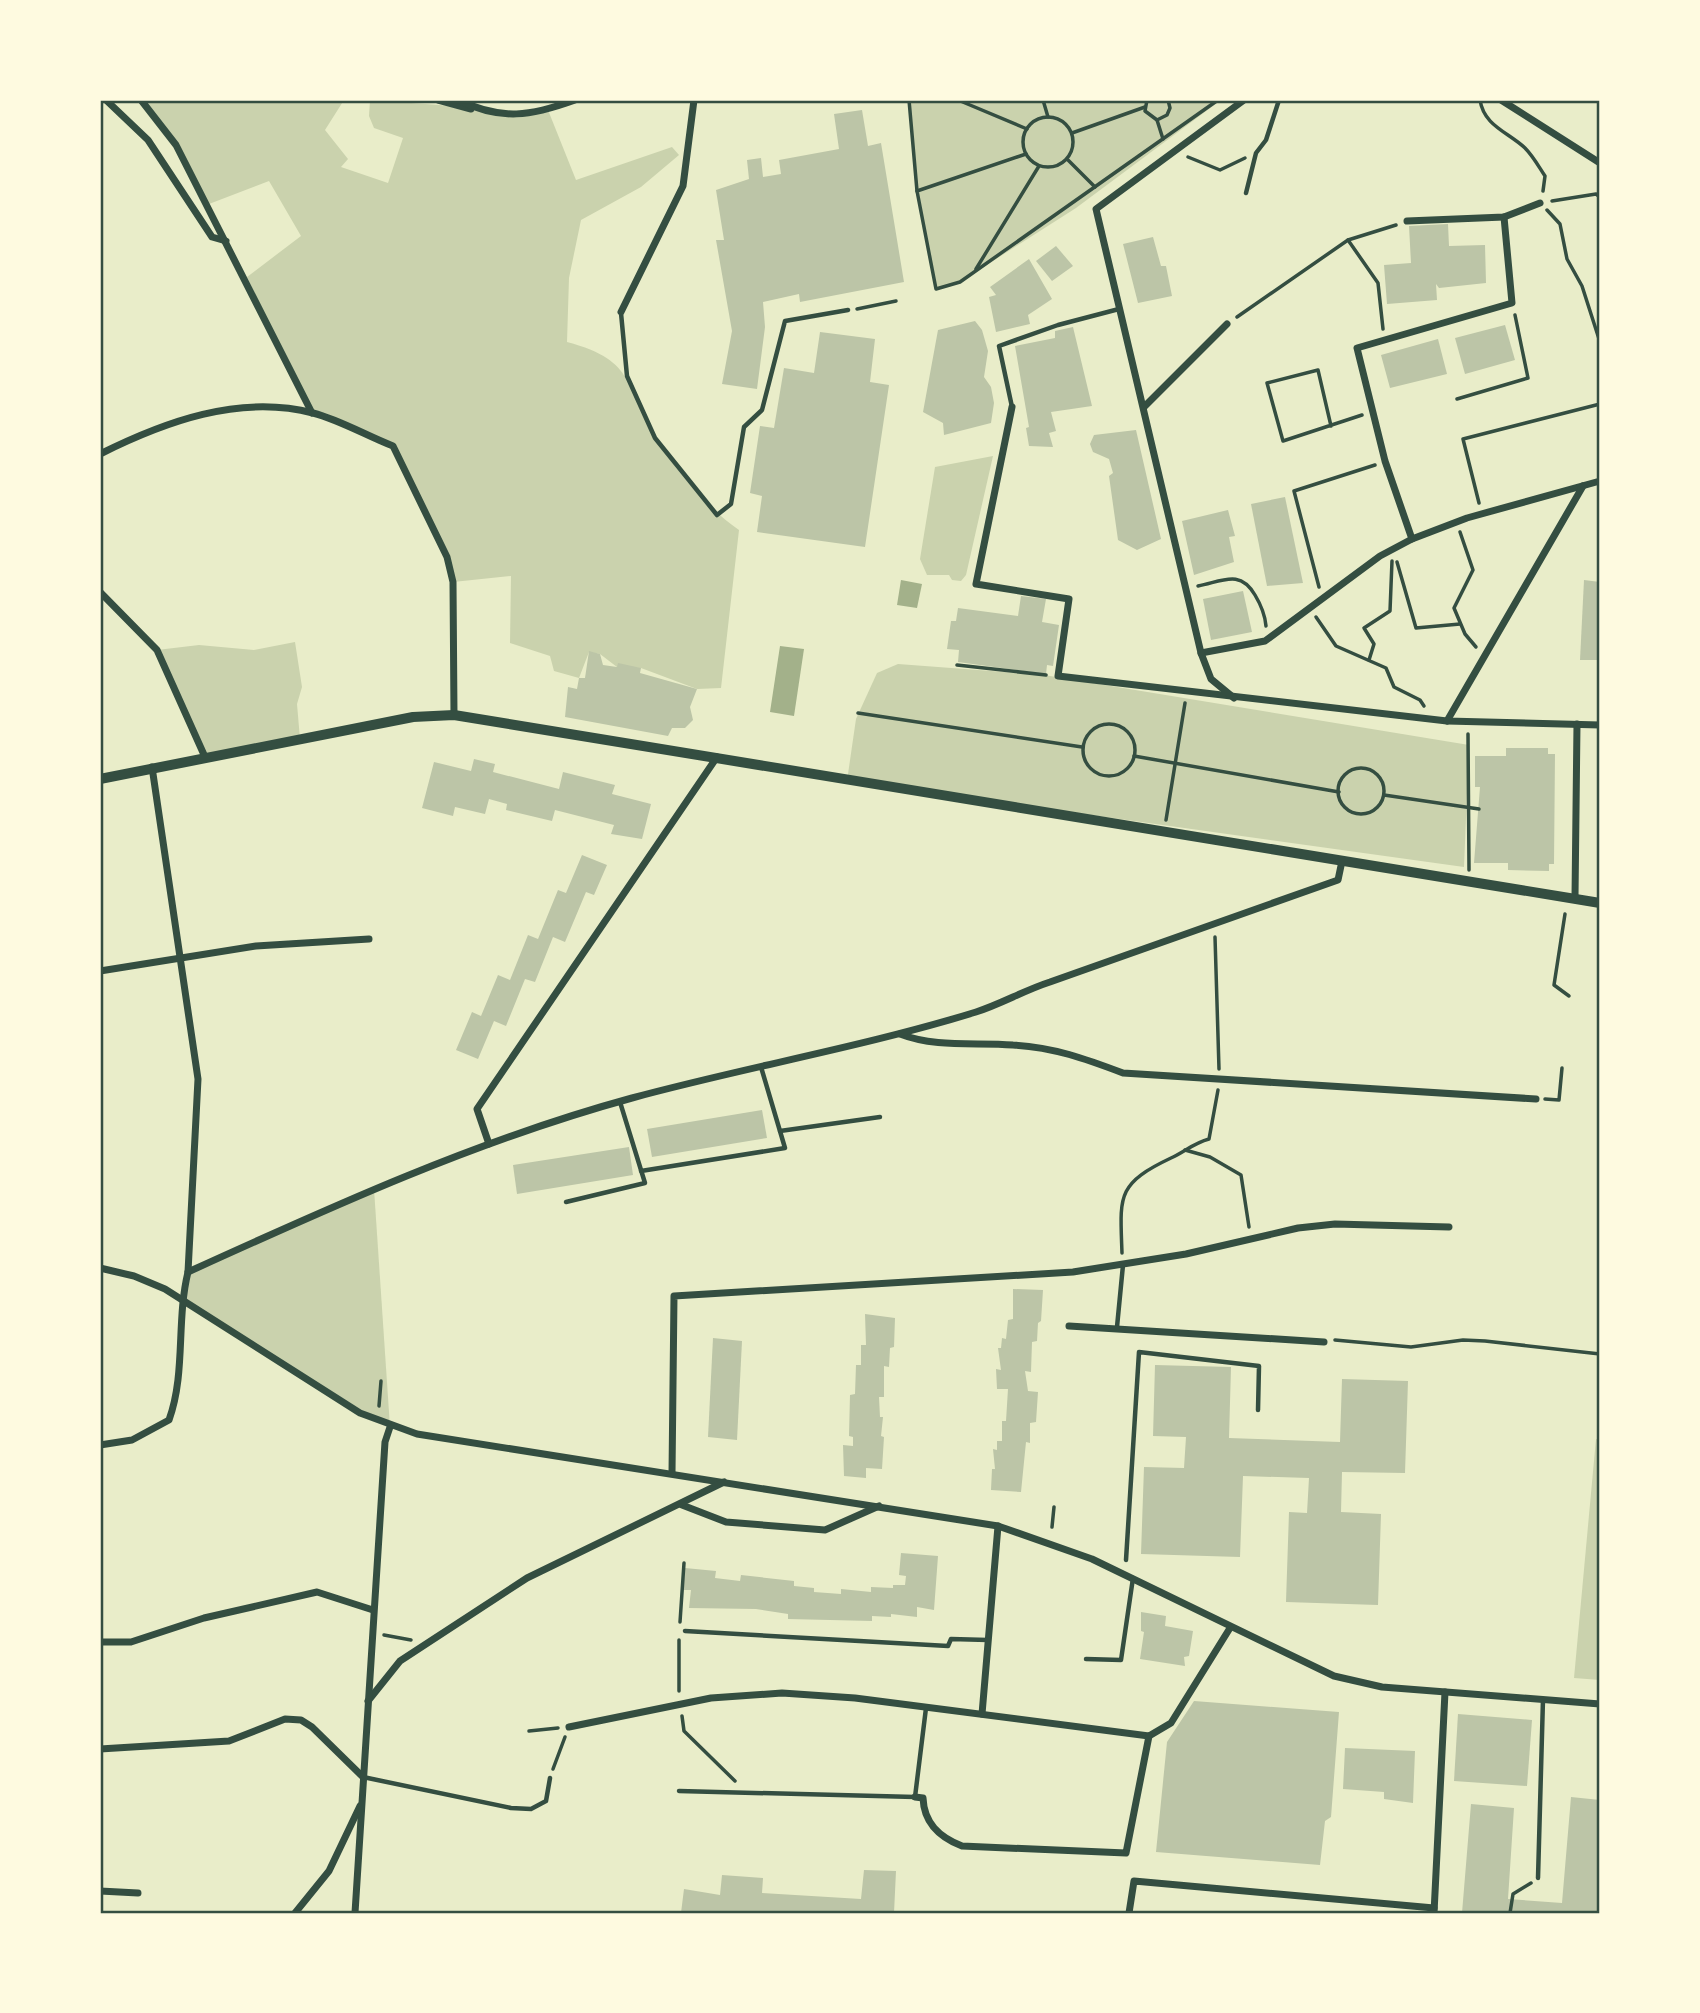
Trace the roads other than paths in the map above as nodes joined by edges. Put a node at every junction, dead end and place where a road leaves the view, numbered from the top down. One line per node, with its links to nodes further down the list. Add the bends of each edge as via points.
1 (106, 100): 16 (street, via 148,140 212,237)
2 (142, 100): 16 (street, via 176,145)
3 (438, 100): 10 (street)
4 (458, 100): 10 (street)
5 (575, 100): 10 (street, via 510,116)
6 (694, 100): 19 (street, via 683,187)
7 (1244, 100): 17 (street, via 1096,209)
8 (1279, 100): 12 (lane, via 1266,140 1256,153)
9 (1501, 100): 11 (street)
10 (480, 111)
11 (1600, 163)
12 (1246, 193)
13 (1541, 203): 14 (street)
14 (1504, 217): 15 (street); 27 (street, via 1513,303 1357,348 1385,461)
15 (1407, 221)
16 (226, 241): 23 (street)
17 (1119, 309): 21 (lane, via 999,346); 22 (street)
18 (848, 310): 19 (lane, via 786,321 762,410 744,427 731,504 717,515 655,438 627,376)
19 (621, 312)
20 (1227, 324): 22 (street)
21 (1012, 407): 30 (street, via 976,584 1069,599 1058,677)
22 (1144, 407): 29 (street)
23 (313, 413): 24 (street, via 260,408 208,413 153,428); 31 (street, via 393,446 447,557 453,582)
24 (100, 454)
25 (1600, 481): 26 (street)
26 (1583, 486): 27 (street); 32 (street)
27 (1412, 539): 29 (street, via 1265,640)
28 (100, 592): 35 (street, via 157,650)
29 (1201, 653): 30 (street, via 1211,679)
30 (1234, 699): 32 (street)
31 (454, 715): 35 (street, via 413,717); 36 (street)
32 (1447, 721): 33 (street)
33 (1577, 724): 34 (street); 40 (street)
34 (1600, 724)
35 (205, 757): 37 (street)
36 (717, 757): 39 (street); 51 (street, via 477,1109)
37 (152, 767): 38 (street); 43 (street)
38 (100, 779)
39 (1342, 861): 40 (street); 45 (street, via 1338,880 979,1011)
40 (1575, 897): 41 (street)
41 (1600, 903)
42 (369, 939): 43 (street)
43 (180, 956): 44 (street); 57 (street, via 198,1079)
44 (100, 971)
45 (900, 1034): 46 (street); 47 (street, via 922,1042 1062,1050 1123,1073)
46 (761, 1067): 48 (street); 50 (lane)
47 (1536, 1098)
48 (620, 1102): 51 (street); 52 (lane)
49 (880, 1117): 50 (lane)
50 (780, 1131): 52 (lane, via 785,1148)
51 (489, 1144): 57 (street, via 361,1194)
52 (641, 1171): 53 (lane, via 645,1184)
53 (566, 1202)
54 (1449, 1227): 55 (street, via 1335,1224 1298,1228)
55 (1123, 1265): 60 (lane); 65 (street, via 1073,1272 674,1296)
56 (100, 1268): 58 (street, via 134,1276)
57 (188, 1272): 58 (street)
58 (181, 1300): 63 (street, via 360,1413); 64 (street, via 178,1394 169,1420 132,1440)
59 (1069, 1326): 60 (street)
60 (1117, 1327): 61 (street)
61 (1324, 1342)
62 (1258, 1410): 70 (lane, via 1259,1366 1139,1352)
63 (390, 1427): 65 (street); 72 (street)
64 (100, 1445)
65 (672, 1474): 66 (street)
66 (724, 1482): 67 (street); 68 (street)
67 (682, 1505): 68 (street, via 726,1522 825,1530); 80 (street, via 527,1578 400,1661)
68 (880, 1506): 69 (street)
69 (998, 1526): 71 (street); 75 (street)
70 (1126, 1560)
71 (1133, 1577): 73 (street); 77 (lane, via 1121,1660)
72 (373, 1610): 76 (street, via 317,1592 204,1618 131,1642); 80 (street)
73 (1230, 1628): 78 (street, via 1334,1676 1382,1687); 85 (street, via 1171,1723)
74 (685, 1631): 75 (lane, via 948,1646 951,1639)
75 (989, 1640): 83 (street)
76 (100, 1642)
77 (1086, 1659)
78 (1445, 1692): 79 (street); 95 (street)
79 (1543, 1698): 81 (street); 92 (lane)
80 (368, 1701): 87 (street)
81 (1600, 1704)
82 (926, 1707): 83 (street); 84 (street, via 782,1693 711,1698); 90 (lane)
83 (982, 1714): 85 (street)
84 (569, 1727)
85 (1149, 1735): 90 (street, via 1126,1853 962,1846 938,1833 923,1813 923,1798)
86 (100, 1749): 87 (street, via 229,1741 285,1719 301,1720)
87 (363, 1777): 88 (lane, via 531,1810 546,1801); 91 (street)
88 (550, 1778)
89 (680, 1791): 90 (lane)
90 (915, 1797)
91 (362, 1803): 96 (street, via 329,1871); 97 (street)
92 (1538, 1878)
93 (100, 1891): 94 (street)
94 (138, 1893)
95 (1434, 1911): 98 (street, via 1134,1881)
96 (295, 1913)
97 (355, 1913)
98 (1129, 1913)

